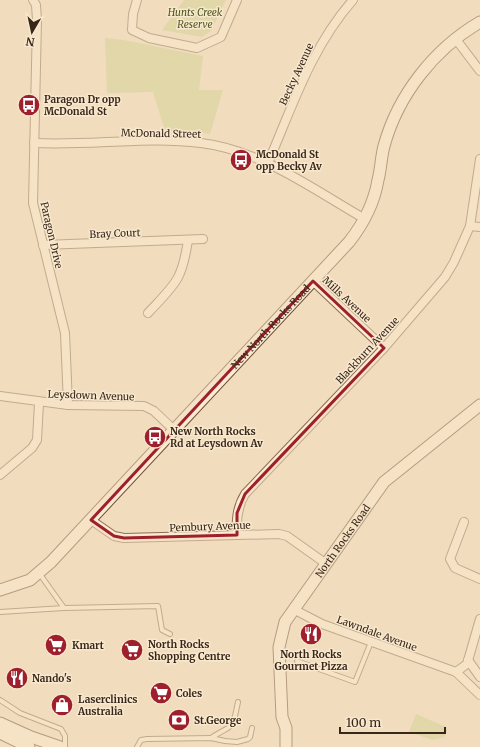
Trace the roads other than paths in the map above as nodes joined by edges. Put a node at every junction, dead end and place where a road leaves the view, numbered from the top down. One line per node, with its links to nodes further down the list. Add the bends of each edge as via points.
1 (33, 0): 8 (street, Paragon Drive, via 37,20)
2 (137, 0): 3 (street, via 132,30 149,38 197,48 221,37)
3 (237, 0)
4 (353, 0): 10 (street, Becky Avenue, via 312,61)
5 (480, 22): 6 (street, New North Rocks Road)
6 (455, 38): 7 (street); 11 (street, New North Rocks Road, via 419,76 394,118 383,148 376,191)
7 (480, 72)
8 (34, 143): 10 (street, McDonald Street, via 195,142 244,154); 16 (street, Paragon Drive, via 33,203)
9 (480, 159): 12 (street, Blackburn Avenue)
10 (268, 163): 11 (street, McDonald Street)
11 (365, 219): 17 (street, New North Rocks Road, via 349,242)
12 (470, 226): 13 (street); 19 (street, Blackburn Avenue, via 445,277)
13 (480, 227)
14 (203, 239): 15 (street, Bray Court)
15 (188, 240): 16 (street, Bray Court); 18 (street, via 185,263 179,278)
16 (43, 245): 22 (street, Paragon Drive, via 65,333)
17 (313, 281): 19 (street, Mills Avenue); 24 (street, New North Rocks Road)
18 (148, 313)
19 (384, 348): 28 (street, Blackburn Avenue, via 244,494 237,513)
20 (0, 396): 21 (street, Leysdown Avenue)
21 (39, 402): 22 (street, Leysdown Avenue); 25 (street, via 37,440 32,448)
22 (68, 405): 24 (street, Leysdown Avenue, via 144,406 154,411)
23 (480, 405): 29 (street, North Rocks Road, via 384,482)
24 (174, 430): 26 (street, New North Rocks Road)
25 (0, 475)
26 (91, 520): 28 (street, Pembury Avenue, via 114,536 124,538); 30 (street, New North Rocks Road)
27 (464, 522): 31 (street, via 450,560 455,568)
28 (237, 535): 29 (street, Pembury Avenue, via 287,536)
29 (326, 563): 34 (street, North Rocks Road)
30 (39, 573): 32 (street, New North Rocks Road, via 19,585); 33 (lane)
31 (480, 578)
32 (0, 590)
33 (64, 608): 35 (lane); 37 (lane, via 158,606 162,630)
34 (293, 609): 38 (street, Lawndale Avenue, via 322,624); 50 (street, North Rocks Road, via 280,638)
35 (0, 612)
36 (480, 619): 39 (street)
37 (170, 634)
38 (371, 642): 40 (lane, via 355,682); 41 (street, Lawndale Avenue)
39 (468, 660): 41 (street, via 467,664); 42 (street)
40 (297, 661)
41 (456, 672): 43 (street, Lawndale Avenue)
42 (480, 677)
43 (480, 695)
44 (0, 700): 53 (lane, via 20,713 61,729 66,736)
45 (238, 702): 49 (lane, via 231,727)
46 (0, 723): 52 (street)
47 (252, 728): 49 (lane, via 250,737 243,741 225,742)
48 (0, 733): 51 (street)
49 (210, 738): 54 (lane, via 141,740)
50 (280, 746)
51 (29, 747)
52 (59, 747)
53 (65, 747)
54 (137, 747)

